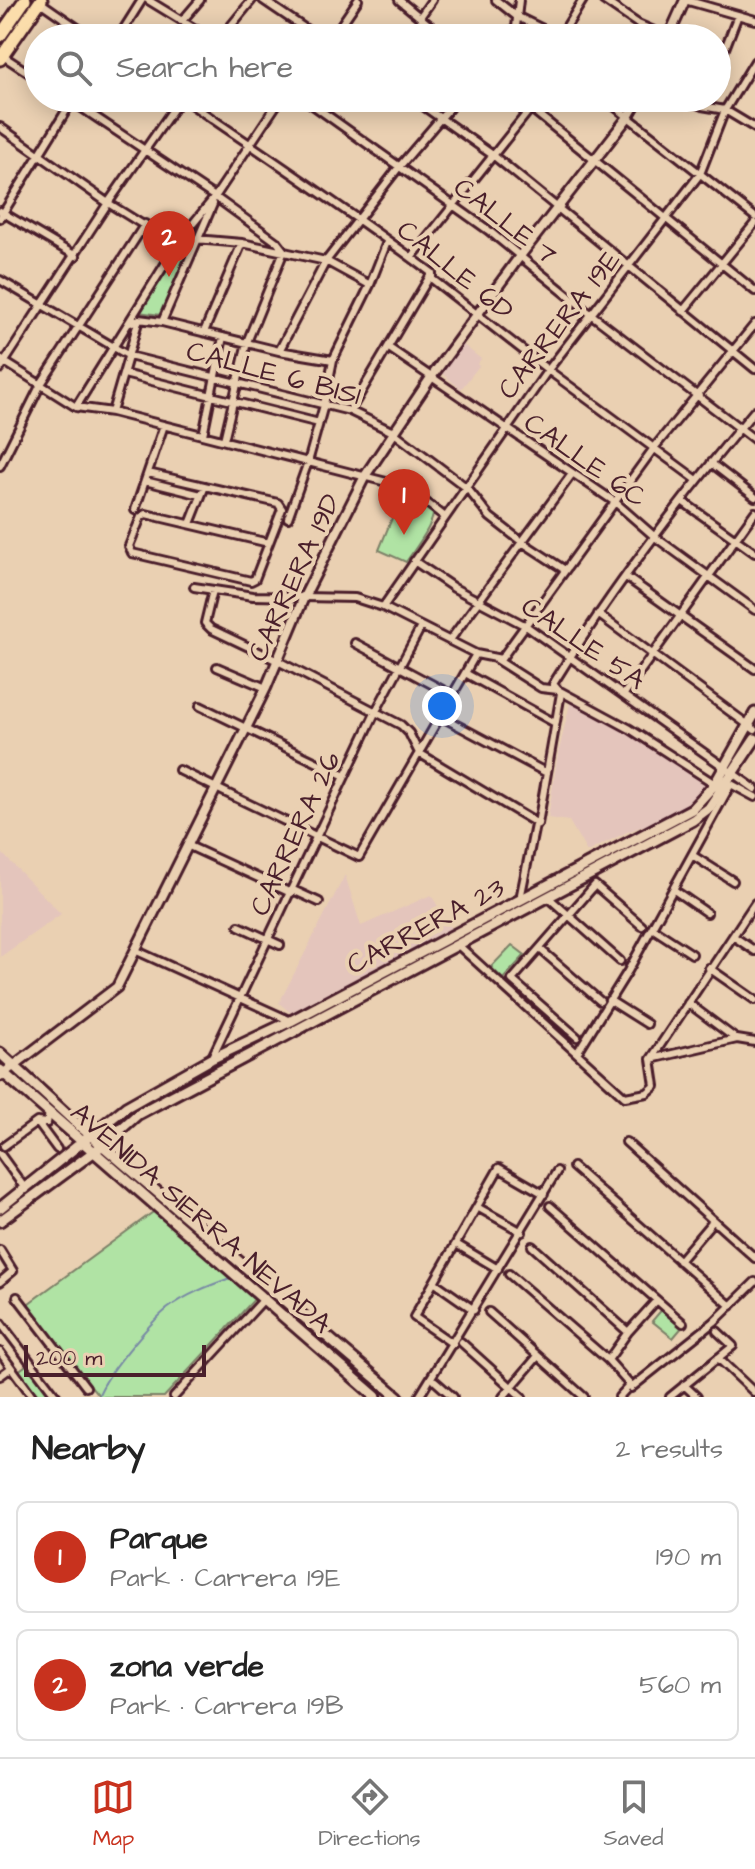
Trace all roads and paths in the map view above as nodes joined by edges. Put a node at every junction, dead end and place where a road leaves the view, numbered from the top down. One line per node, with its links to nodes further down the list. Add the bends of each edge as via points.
1 (25, 0): 36 (highway)
2 (145, 0): 20 (street); 23 (street)
3 (200, 0): 20 (street)
4 (252, 0): 25 (street)
5 (263, 0): 26 (street)
6 (358, 0): 27 (street)
7 (399, 0): 18 (street)
8 (432, 0): 18 (street)
9 (496, 0): 17 (street)
10 (519, 0): 17 (street)
11 (583, 0): 31 (street)
12 (603, 0): 15 (street)
13 (685, 0): 16 (street); 33 (street)
14 (41, 1): 21 (highway); 22 (street)
15 (612, 3): 32 (street)
16 (738, 15): 19 (street); 35 (street)
17 (516, 16): 29 (street); 30 (street)
18 (420, 17): 28 (street)
19 (755, 20)
20 (182, 21): 24 (street)
21 (25, 24)
22 (73, 24)
23 (128, 24)
24 (187, 24)
25 (232, 24)
26 (292, 24)
27 (342, 24)
28 (428, 24)
29 (516, 24)
30 (532, 24)
31 (568, 24)
32 (638, 24)
33 (675, 24)
34 (24, 25): 37 (highway)
35 (731, 32)
36 (0, 36)
37 (1, 57): 39 (street)
38 (755, 61): 40 (street, CARRERA 19E)
39 (24, 71)
40 (731, 100)
41 (63, 112): 61 (street)
42 (90, 112): 60 (street)
43 (171, 112): 60 (street)
44 (202, 112): 59 (street, CALLE 6D)
45 (272, 112): 59 (street)
46 (322, 112): 64 (street, CALLE 7)
47 (433, 112): 55 (street)
48 (445, 112): 55 (street)
49 (527, 112): 62 (street)
50 (535, 112): 63 (street)
51 (622, 112): 56 (street)
52 (631, 112): 56 (street, CARRERA 19D)
53 (724, 112): 65 (street, CARRERA 19E)
54 (728, 112): 58 (street)
55 (441, 117): 62 (street); 64 (street)
56 (628, 117): 63 (street, CARRERA 19D); 65 (street)
57 (0, 127): 61 (street)
58 (755, 128)
59 (250, 145): 66 (street); 71 (street, CALLE 6D)
60 (144, 150): 66 (street); 67 (street)
61 (39, 153): 67 (street); 70 (street)
62 (494, 156): 68 (street); 69 (street)
63 (594, 160): 69 (street, CARRERA 19D); 72 (street)
64 (399, 167): 68 (street, CALLE 7); 71 (street)
65 (700, 174): 72 (street, CARRERA 19E); 73 (street)
66 (215, 197): 75 (street); 76 (street); 79 (street)
67 (108, 203): 74 (street); 80 (street)
68 (453, 206): 81 (street, CALLE 7); 82 (street)
69 (558, 208): 81 (street, CARRERA 19D); 85 (street)
70 (1, 214): 80 (street)
71 (358, 218): 77 (street, CALLE 6D); 83 (street)
72 (666, 220): 84 (street); 85 (street, CARRERA 19E)
73 (755, 220): 84 (street)
74 (145, 224): 75 (street, via 161,236); 98 (street)
75 (182, 237): 76 (street); 96 (street)
76 (199, 238): 78 (street); 95 (street)
77 (387, 242): 82 (street, CALLE 6D); 88 (street)
78 (242, 243): 79 (street); 99 (street)
79 (284, 251): 83 (street); 101 (street)
80 (76, 256): 90 (street)
81 (520, 256): 92 (street, CARRERA 19D); 93 (street, CALLE 7)
82 (412, 257): 86 (street, CALLE 6D)
83 (326, 261): 88 (street); 105 (street)
84 (721, 264): 89 (street); 91 (street)
85 (629, 268): 91 (street); 93 (street, CARRERA 19E)
86 (432, 273): 92 (street, CALLE 6D, via 432,279); 103 (street)
87 (0, 280): 90 (street, CALLE 6 BIS1)
88 (370, 285): 108 (street)
89 (755, 291)
90 (44, 304): 98 (street, CALLE 6 BIS1); 107 (street)
91 (683, 311): 104 (street)
92 (478, 315): 111 (street, CALLE 6D); 113 (street, CARRERA 19D)
93 (592, 315): 111 (street, CARRERA 19E); 118 (street, CALLE 7)
94 (139, 319): 95 (street); 96 (street); 106 (street)
95 (162, 322): 99 (street)
96 (129, 323): 102 (street)
97 (755, 324): 104 (street)
98 (80, 327): 102 (street, CALLE 6 BIS1); 115 (street)
99 (204, 332): 100 (street)
100 (223, 337): 101 (street); 114 (street)
101 (247, 342): 105 (street); 116 (street)
102 (114, 347): 106 (street, CALLE 6 BIS1); 121 (street)
103 (389, 348): 113 (street, CALLE 6C); 123 (street)
104 (733, 350): 110 (street); 118 (street)
105 (279, 351): 108 (street)
106 (129, 356): 112 (street); 114 (street, CALLE 6 BIS1)
107 (2, 360): 109 (street); 115 (street)
108 (333, 360): 120 (street)
109 (0, 369)
110 (755, 369)
111 (548, 370): 128 (street, CARRERA 19E); 134 (street, CALLE 6D)
112 (124, 374): 117 (street); 124 (street)
113 (432, 376): 128 (street, CALLE 6C); 129 (street, CARRERA 19D)
114 (215, 379): 116 (street, CALLE 6 BIS1); 117 (street)
115 (41, 384): 121 (street); 133 (street)
116 (236, 385): 119 (street); 120 (street, CALLE 6 BIS1)
117 (211, 396): 119 (street); 130 (street)
118 (697, 396): 127 (street, CALLE 7); 134 (street)
119 (232, 402): 125 (street); 131 (street)
120 (324, 405): 123 (street, CALLE 6 BIS1); 125 (street)
121 (76, 407): 124 (street)
122 (755, 410): 127 (street)
123 (350, 411): 129 (street, CALLE 6 BIS1)
124 (112, 412): 126 (street)
125 (319, 423): 135 (street)
126 (164, 425): 130 (street); 140 (street)
127 (739, 428): 132 (street, CALLE 7); 136 (street)
128 (505, 429): 138 (street, CALLE 6C); 143 (street, CARRERA 19E)
129 (393, 432): 139 (street, CARRERA 19D); 143 (street, CALLE 6 BIS1)
130 (203, 435): 131 (street)
131 (224, 440): 135 (street)
132 (755, 440)
133 (3, 447): 137 (street)
134 (654, 448): 141 (street, CALLE 6D); 147 (street)
135 (308, 462): 139 (street); 151 (street)
136 (711, 463): 141 (street); 145 (street)
137 (0, 466)
138 (572, 474): 147 (street, CALLE 6C); 155 (street)
139 (365, 476): 150 (street, via 406,487); 164 (street, CARRERA 19D)
140 (147, 477): 142 (street); 144 (street); 148 (street)
141 (697, 480): 146 (street)
142 (205, 486): 144 (street); 156 (street, via 280,503)
143 (467, 488): 150 (street, CARRERA 19E); 155 (street, CALLE 6 BIS1, via 490,517)
144 (201, 495): 152 (street)
145 (755, 497)
146 (682, 501): 153 (street); 154 (street)
147 (615, 502): 153 (street, CALLE 6C); 159 (street)
148 (135, 510)
149 (755, 512): 154 (street)
150 (445, 517): 158 (street, CARRERA 19E)
151 (288, 518)
152 (190, 524): 156 (street); 156 (street, via 144,515 130,550 249,581 255,579)
153 (655, 537): 160 (street, CALLE 6C); 161 (street)
154 (734, 539): 157 (street); 160 (street)
155 (522, 542): 159 (street, CALLE 6 BIS1); 165 (street)
156 (269, 543)
157 (755, 553)
158 (414, 561): 165 (street, CALLE 5A); 166 (street, CARRERA 19E)
159 (565, 570): 170 (street)
160 (708, 576): 167 (street, CALLE 6C); 169 (street)
161 (626, 577): 168 (street); 169 (street)
162 (194, 587): 163 (street)
163 (213, 590): 164 (street); 178 (street, via 205,623)
164 (304, 597): 166 (street, via 355,598); 178 (street, CARRERA 19D)
165 (479, 600): 170 (street, CALLE 5A); 172 (street)
166 (383, 607): 171 (street)
167 (755, 610)
168 (598, 614): 174 (street); 176 (street)
169 (681, 615): 174 (street); 181 (street)
170 (526, 626): 176 (street, CALLE 5A); 177 (street)
171 (421, 627): 172 (street); 180 (street, CARRERA 26)
172 (450, 640): 175 (street)
173 (355, 643): 180 (street)
174 (654, 653): 185 (street); 192 (street)
175 (476, 654): 177 (street); 182 (street)
176 (570, 656): 184 (street, via 553,684); 185 (street, CALLE 5A)
177 (496, 659): 184 (street, via 541,688)
178 (278, 661): 183 (street, CARRERA 19D); 188 (street)
179 (217, 667): 183 (street)
180 (400, 667): 186 (street); 188 (street, CARRERA 26)
181 (755, 669)
182 (465, 673): 186 (street); 191 (street)
183 (266, 688): 193 (street, CARRERA 19D)
184 (560, 692): 191 (street); 200 (street)
185 (624, 694): 198 (street, CALLE 5A)
186 (452, 695): 190 (street)
187 (200, 706): 193 (street)
188 (376, 711): 195 (street, via 409,733); 199 (street, CARRERA 26)
189 (755, 713): 192 (main road, CARRERA 23)
190 (440, 716): 195 (street); 197 (street)
191 (555, 723): 197 (street)
192 (752, 727): 198 (main road, CARRERA 23)
193 (244, 728): 199 (street); 201 (street, CARRERA 19D)
194 (755, 739): 198 (main road, CARRERA 23)
195 (419, 753): 206 (street); 207 (street, via 359,856)
196 (179, 770): 201 (street)
197 (547, 773): 206 (street)
198 (730, 775): 200 (main road, CARRERA 23); 202 (street); 203 (street); 204 (main road, CARRERA 23); 205 (street)
199 (345, 776): 207 (street, CARRERA 26)
200 (715, 784): 210 (main road, CARRERA 23, via 692,809)
201 (215, 788): 207 (street); 208 (street, CARRERA 19D)
202 (755, 789)
203 (755, 797)
204 (701, 814): 205 (street); 210 (main road, CARRERA 23)
205 (710, 822): 209 (street)
206 (538, 824): 215 (street)
207 (318, 838): 213 (street, CARRERA 26)
208 (187, 845): 213 (street); 228 (street, CARRERA 19D)
209 (692, 855): 211 (street); 212 (street)
210 (571, 879): 214 (main road, CARRERA 23); 215 (main road, CARRERA 23)
211 (733, 881)
212 (674, 890): 218 (street); 222 (street)
213 (292, 891): 216 (street); 224 (street, CARRERA 26)
214 (548, 897): 219 (street); 226 (main road, CARRERA 23)
215 (523, 898): 238 (main road, CARRERA 23)
216 (319, 902)
217 (755, 903): 223 (street)
218 (707, 913)
219 (568, 916): 221 (street, via 595,885); 227 (street); 231 (street)
220 (239, 926): 224 (street)
221 (642, 926)
222 (652, 928): 230 (street); 234 (street)
223 (733, 936): 229 (street); 232 (street)
224 (267, 940): 225 (street); 233 (street, CARRERA 26)
225 (280, 945)
226 (458, 945): 244 (street); 256 (main road, CARRERA 23, via 138,1114)
227 (540, 949): 236 (street); 240 (street, via 512,980)
228 (137, 951): 233 (street); 247 (street, CARRERA 19D, via 111,993)
229 (755, 951)
230 (692, 954)
231 (620, 961)
232 (709, 968): 235 (street); 237 (street)
233 (238, 998): 238 (street); 245 (street, CARRERA 26)
234 (609, 1000): 239 (street); 244 (street)
235 (755, 1000)
236 (600, 1001)
237 (688, 1003): 241 (street); 246 (street)
238 (291, 1021): 245 (main road, CARRERA 23)
239 (647, 1024)
240 (577, 1037)
241 (737, 1039): 242 (street); 246 (street)
242 (755, 1042)
243 (0, 1053): 247 (main road, AVENIDA SIERRA NEVADA)
244 (577, 1053): 246 (street, via 625,1097 655,1086)
245 (211, 1059): 249 (main road, CARRERA 23)
246 (651, 1059)
247 (14, 1066): 248 (street, CARRERA 19D); 252 (main road, AVENIDA SIERRA NEVADA)
248 (1, 1073): 250 (main road, AVENIDA SIERRA NEVADA)
249 (126, 1107): 252 (main road, via 99,1124); 253 (main road, CARRERA 23)
250 (49, 1113): 251 (street, via 47,1123); 255 (main road, AVENIDA SIERRA NEVADA)
251 (37, 1122): 257 (street); 258 (street)
252 (79, 1125): 253 (main road, AVENIDA SIERRA NEVADA)
253 (92, 1135): 255 (main road, CARRERA 23); 256 (main road, AVENIDA SIERRA NEVADA)
254 (626, 1142): 269 (street)
255 (83, 1143): 259 (main road, AVENIDA SIERRA NEVADA); 263 (main road, CARRERA 23)
256 (103, 1145): 259 (main road, CARRERA 23); 308 (main road, AVENIDA SIERRA NEVADA)
257 (4, 1146)
258 (57, 1149)
259 (93, 1152): 268 (main road, CARRERA 23); 282 (main road, AVENIDA SIERRA NEVADA)
260 (0, 1154): 263 (street)
261 (573, 1167): 275 (street)
262 (557, 1171): 264 (street)
263 (26, 1190): 267 (main road, CARRERA 23)
264 (544, 1194): 266 (street, via 499,1168); 270 (street)
265 (550, 1206): 283 (street)
266 (477, 1207): 270 (street); 271 (street)
267 (0, 1208)
268 (0, 1221)
269 (712, 1222): 274 (street); 275 (street)
270 (522, 1232): 276 (street)
271 (456, 1244): 276 (street); 279 (street)
272 (532, 1246): 290 (street)
273 (0, 1250): 278 (street, via 13,1271)
274 (755, 1258)
275 (679, 1261): 284 (street)
276 (498, 1269): 285 (street)
277 (509, 1274): 295 (street)
278 (0, 1282)
279 (434, 1282): 285 (street); 291 (street, via 414,1317)
280 (755, 1282): 284 (street)
281 (17, 1297): 301 (street)
282 (265, 1298): 304 (main road, AVENIDA SIERRA NEVADA); 307 (street)
283 (657, 1300): 288 (street); 290 (street)
284 (731, 1306): 299 (street)
285 (474, 1310): 291 (street)
286 (489, 1312): 293 (street)
287 (0, 1322): 306 (street)
288 (683, 1323)
289 (717, 1331): 294 (street, via 733,1346)
290 (628, 1332): 295 (street)
291 (457, 1343): 302 (street); 309 (street)
292 (0, 1352): 296 (street)
293 (538, 1356): 302 (street); 313 (street)
294 (718, 1358): 300 (street); 303 (street)
295 (608, 1360): 299 (street)
296 (11, 1368): 297 (street); 305 (street)
297 (0, 1376)
298 (435, 1381): 310 (street)
299 (630, 1385): 314 (street)
300 (684, 1385): 315 (street); 316 (street)
301 (86, 1387)
302 (512, 1387): 311 (street); 312 (street)
303 (755, 1393)
304 (370, 1395)
305 (33, 1397)
306 (57, 1397)
307 (174, 1397)
308 (398, 1397)
309 (419, 1397)
310 (453, 1397)
311 (503, 1397)
312 (522, 1397)
313 (584, 1397)
314 (619, 1397)
315 (670, 1397)
316 (697, 1397)

